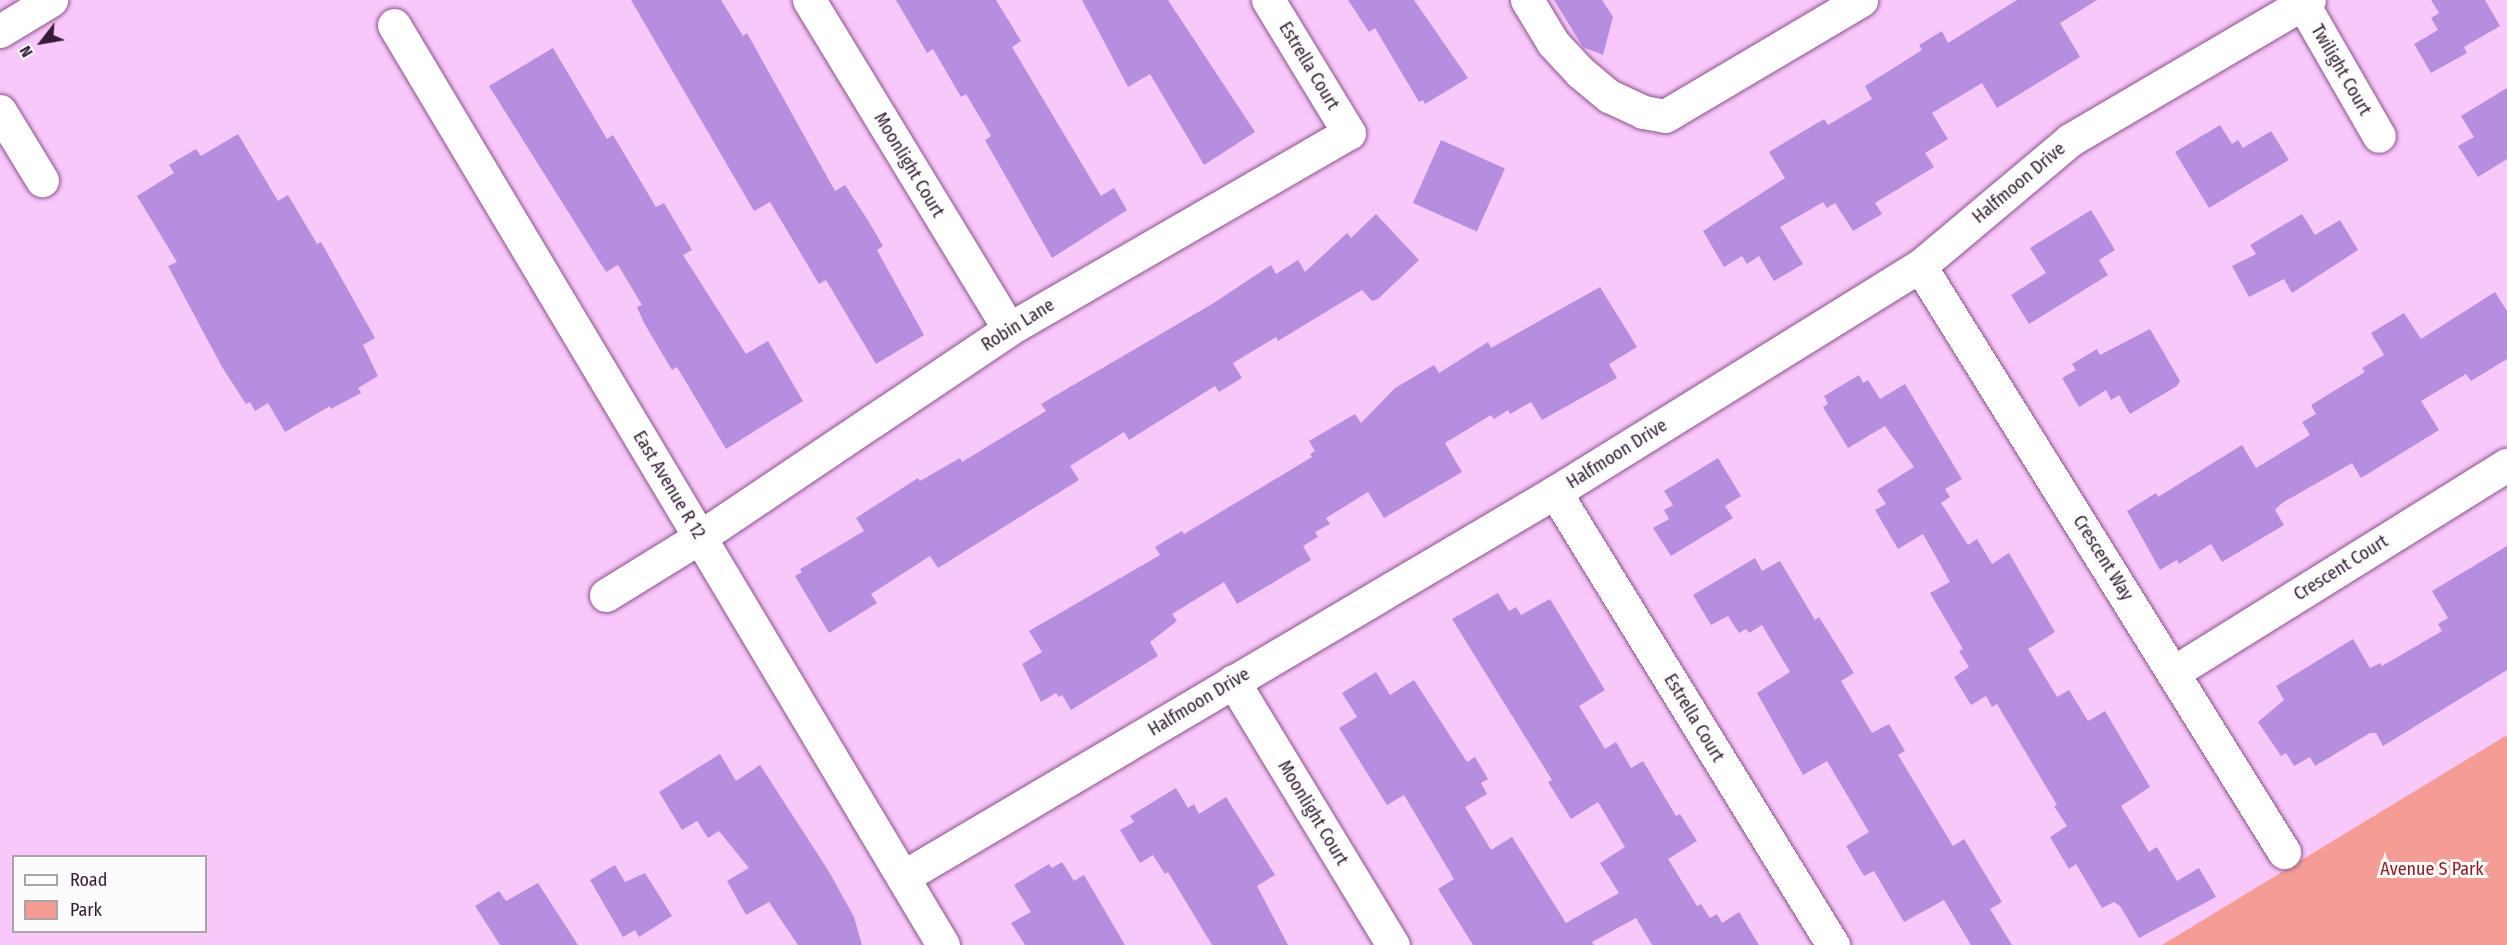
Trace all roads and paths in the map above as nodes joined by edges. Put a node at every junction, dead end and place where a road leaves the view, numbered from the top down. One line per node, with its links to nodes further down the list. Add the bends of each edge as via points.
1 (51, 0): 8 (street)
2 (809, 0): 14 (street, Moonlight Court)
3 (1268, 0): 10 (street, Estrella Court)
4 (1527, 0): 5 (street, via 1553,43 1580,72 1609,96 1643,112 1665,116)
5 (1861, 0)
6 (2306, 2): 11 (street, Twilight Court); 13 (street, Halfmoon Drive, via 2070,140)
7 (394, 25): 17 (street, East Avenue R 12)
8 (0, 31)
9 (0, 111): 12 (street)
10 (1349, 133): 14 (street, Robin Lane)
11 (2379, 136)
12 (42, 180)
13 (1920, 266): 16 (street, Halfmoon Drive); 19 (street, Crescent Way)
14 (1009, 329): 17 (street, Robin Lane)
15 (2507, 465): 19 (street, Crescent Court)
16 (1555, 492): 20 (street, Halfmoon Drive); 25 (street, Estrella Court)
17 (700, 537): 18 (street, Robin Lane); 22 (street, East Avenue R 12)
18 (606, 595)
19 (2174, 672): 21 (street, Crescent Way)
20 (1233, 681): 22 (street, Halfmoon Drive); 24 (street, Moonlight Court)
21 (2284, 852)
22 (903, 877): 23 (street, East Avenue R 12)
23 (944, 945)
24 (1393, 945)
25 (1833, 945)

